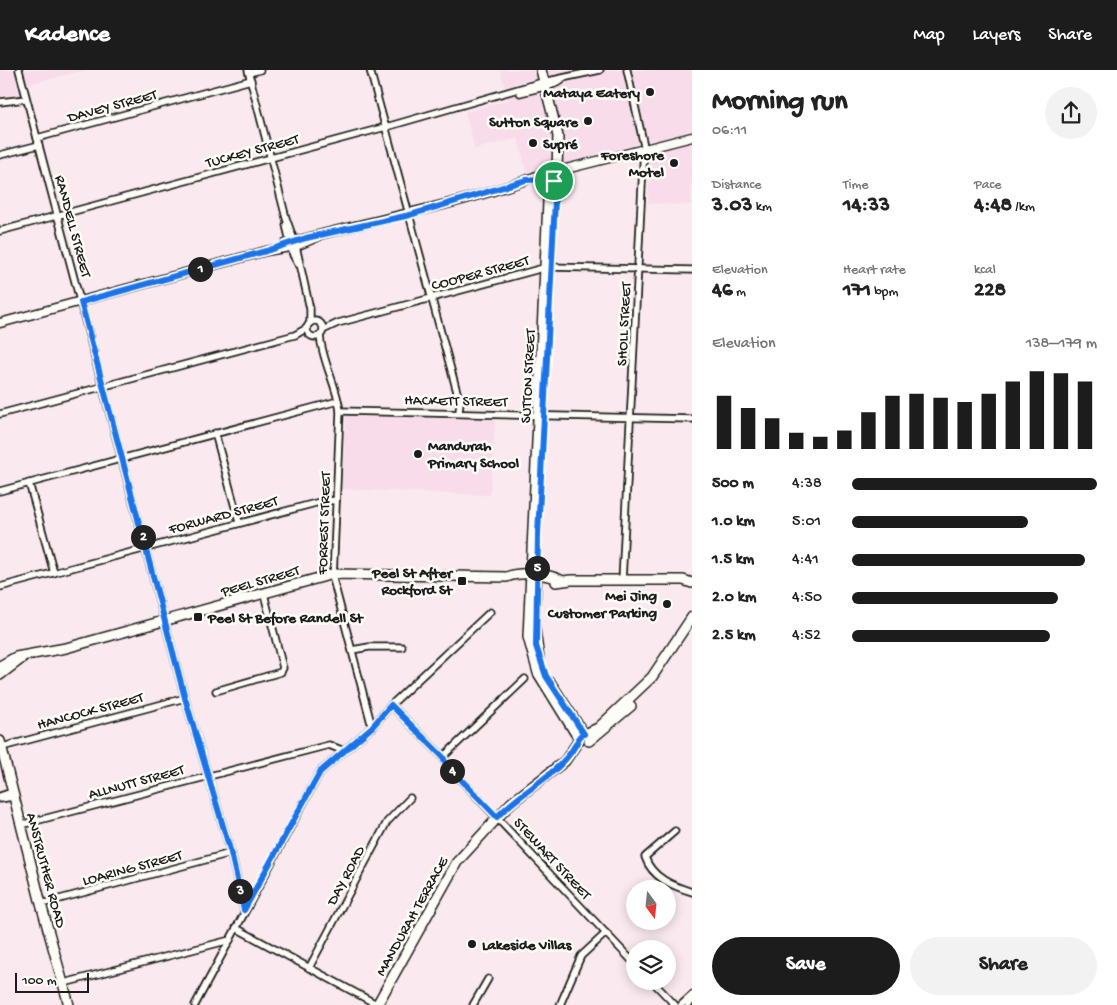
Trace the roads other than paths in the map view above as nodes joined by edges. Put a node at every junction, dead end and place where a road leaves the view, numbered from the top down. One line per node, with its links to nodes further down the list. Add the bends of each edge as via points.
1 (19, 70): 10 (street, RANDELL STREET)
2 (260, 70): 8 (street, DAVEY STREET)
3 (370, 70): 12 (street)
4 (536, 70): 9 (main road, SUTTON STREET)
5 (541, 70): 9 (main road, SUTTON STREET)
6 (600, 70): 9 (street, TUCKEY STREET)
7 (627, 70): 16 (street, SHOLL STREET)
8 (249, 74): 14 (street, DAVEY STREET); 18 (street)
9 (542, 85): 12 (street, TUCKEY STREET); 19 (main road, SUTTON STREET, via 553,134)
10 (26, 99): 11 (street); 14 (street, RANDELL STREET)
11 (0, 102)
12 (385, 127): 18 (street, TUCKEY STREET); 20 (street)
13 (692, 137): 16 (street)
14 (37, 138): 15 (street, RANDELL STREET)
15 (39, 145): 17 (street); 21 (street, RANDELL STREET)
16 (643, 150): 19 (street); 25 (street, SHOLL STREET)
17 (0, 155)
18 (270, 158): 21 (street, TUCKEY STREET); 23 (street)
19 (553, 175): 20 (street); 24 (main road, SUTTON STREET)
20 (407, 213): 23 (street); 27 (street)
21 (58, 215): 22 (street, TUCKEY STREET); 28 (street, RANDELL STREET)
22 (0, 231)
23 (293, 244): 28 (street); 29 (street)
24 (549, 267): 25 (street, COOPER STREET); 27 (street, COOPER STREET); 41 (main road, SUTTON STREET)
25 (638, 268): 26 (street, COOPER STREET); 42 (street, SHOLL STREET)
26 (692, 270)
27 (431, 298): 32 (street, COOPER STREET); 39 (street, via 460,403)
28 (81, 302): 30 (street); 36 (street, RANDELL STREET)
29 (310, 309): 31 (street); 32 (street)
30 (0, 323)
31 (309, 326): 32 (street); 33 (street); 34 (street, FORREST STREET)
32 (321, 328): 34 (street); 35 (street, FORREST STREET)
33 (295, 335): 34 (street); 36 (street)
34 (312, 336): 35 (street, FORREST STREET)
35 (321, 348): 37 (street, FORREST STREET)
36 (103, 386): 40 (street); 45 (street, RANDELL STREET)
37 (338, 401): 38 (street, FORREST STREET); 44 (street)
38 (340, 411): 39 (street, HACKETT STREET); 48 (street, FORREST STREET)
39 (459, 412): 41 (street, HACKETT STREET)
40 (0, 414)
41 (541, 414): 42 (street, HACKETT STREET); 53 (main road, SUTTON STREET)
42 (630, 417): 43 (street, HACKETT STREET); 54 (street, SHOLL STREET)
43 (692, 419)
44 (215, 433): 45 (street); 49 (street)
45 (123, 458): 46 (street); 50 (street, RANDELL STREET)
46 (29, 483): 47 (street); 51 (street)
47 (0, 491)
48 (336, 501): 49 (street, FORWARD STREET, via 327,500); 52 (street, FORREST STREET)
49 (239, 522): 50 (street, FORWARD STREET)
50 (146, 548): 51 (street, FORWARD STREET); 62 (street, RANDELL STREET)
51 (54, 572): 57 (street, FORWARD STREET)
52 (333, 574): 53 (main road, PEEL STREET, via 512,575); 59 (main road, PEEL STREET); 65 (street, FORREST STREET)
53 (533, 579): 54 (main road, PEEL STREET, via 555,582); 74 (main road, SUTTON STREET, via 530,649 538,673)
54 (622, 581): 55 (main road, PEEL STREET)
55 (661, 582): 56 (main road, PEEL STREET, via 683,580); 58 (main road, PEEL STREET)
56 (692, 583)
57 (0, 587)
58 (692, 588)
59 (264, 594): 62 (main road, PEEL STREET); 70 (street, via 283,668 281,672)
60 (490, 612): 72 (street)
61 (692, 617): 74 (main road, MANDURAH TERRACE, via 652,677)
62 (165, 621): 66 (main road, PEEL STREET); 71 (street, RANDELL STREET)
63 (692, 625): 74 (main road, MANDURAH TERRACE, via 657,679 618,718)
64 (402, 647): 65 (street)
65 (352, 650): 73 (street, FORREST STREET)
66 (26, 656): 67 (main road, PEEL STREET); 68 (main road, PEEL STREET)
67 (1, 664)
68 (0, 674)
69 (525, 679): 77 (street)
70 (216, 691)
71 (185, 698): 75 (street, HANCOCK STREET); 78 (street, RANDELL STREET)
72 (391, 705): 73 (street); 77 (street, STEWART STREET)
73 (372, 727): 76 (street)
74 (583, 739): 82 (main road, MANDURAH TERRACE, via 572,762)
75 (1, 744): 79 (main road, ANSTRUTHER ROAD)
76 (344, 752): 78 (street, ALLNUTT STREET, via 329,745); 88 (street, via 320,772)
77 (443, 757): 82 (street, STEWART STREET)
78 (208, 775): 83 (street, ALLNUTT STREET); 85 (street, RANDELL STREET)
79 (12, 794): 80 (street); 83 (main road, ANSTRUTHER ROAD)
80 (0, 797)
81 (410, 798): 93 (street, DAY ROAD, via 387,822)
82 (498, 818): 90 (street, STEWART STREET); 101 (main road, MANDURAH TERRACE, via 451,870); 102 (main road, MANDURAH TERRACE, via 455,870)
83 (20, 825): 87 (main road, ANSTRUTHER ROAD)
84 (675, 831): 86 (street, via 645,857 660,878)
85 (231, 853): 87 (street, LOARING STREET); 88 (street, RANDELL STREET)
86 (692, 892)
87 (41, 904): 95 (main road, ANSTRUTHER ROAD)
88 (244, 910): 89 (street)
89 (236, 928): 91 (street); 93 (street)
90 (606, 933): 92 (street, STEWART STREET); 104 (street, via 581,956)
91 (230, 940): 95 (street); 100 (street)
92 (626, 954)
93 (310, 968): 101 (street)
94 (488, 979): 103 (street)
95 (64, 983): 99 (main road, ANSTRUTHER ROAD)
96 (661, 990): 105 (street)
97 (692, 995): 106 (street)
98 (692, 1001): 107 (street)
99 (69, 1005)
100 (194, 1005)
101 (377, 1005)
102 (384, 1005)
103 (473, 1005)
104 (560, 1005)
105 (675, 1005)
106 (681, 1005)
107 (688, 1005)

